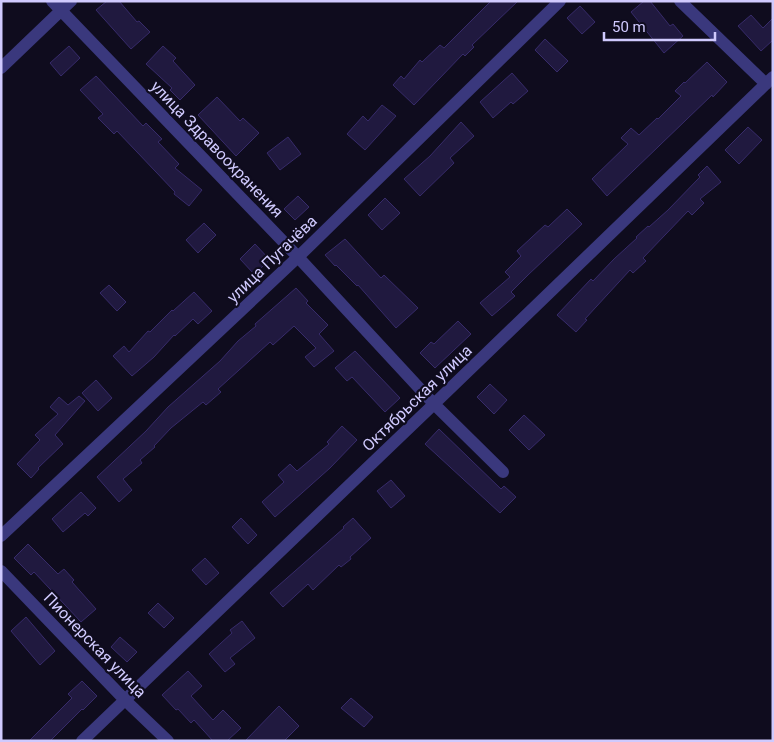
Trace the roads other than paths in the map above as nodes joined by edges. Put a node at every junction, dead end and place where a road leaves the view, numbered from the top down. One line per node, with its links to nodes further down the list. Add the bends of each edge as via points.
1 (52, 1): 5 (street, улица Здравоохранения)
2 (71, 1): 5 (street)
3 (560, 1): 8 (street, улица Пугачёва)
4 (680, 1): 7 (street)
5 (61, 11): 6 (street); 8 (street, улица Здравоохранения)
6 (1, 68)
7 (769, 80): 9 (street, Октябрьская улица)
8 (298, 257): 9 (street, улица Здравоохранения); 11 (street, улица Пугачёва)
9 (434, 404): 10 (street, улица Здравоохранения); 13 (street, Октябрьская улица)
10 (503, 472)
11 (1, 536)
12 (1, 571): 13 (street, Пионерская улица)
13 (125, 700): 14 (street, Октябрьская улица); 15 (street, Пионерская улица)
14 (82, 741)
15 (168, 741)

